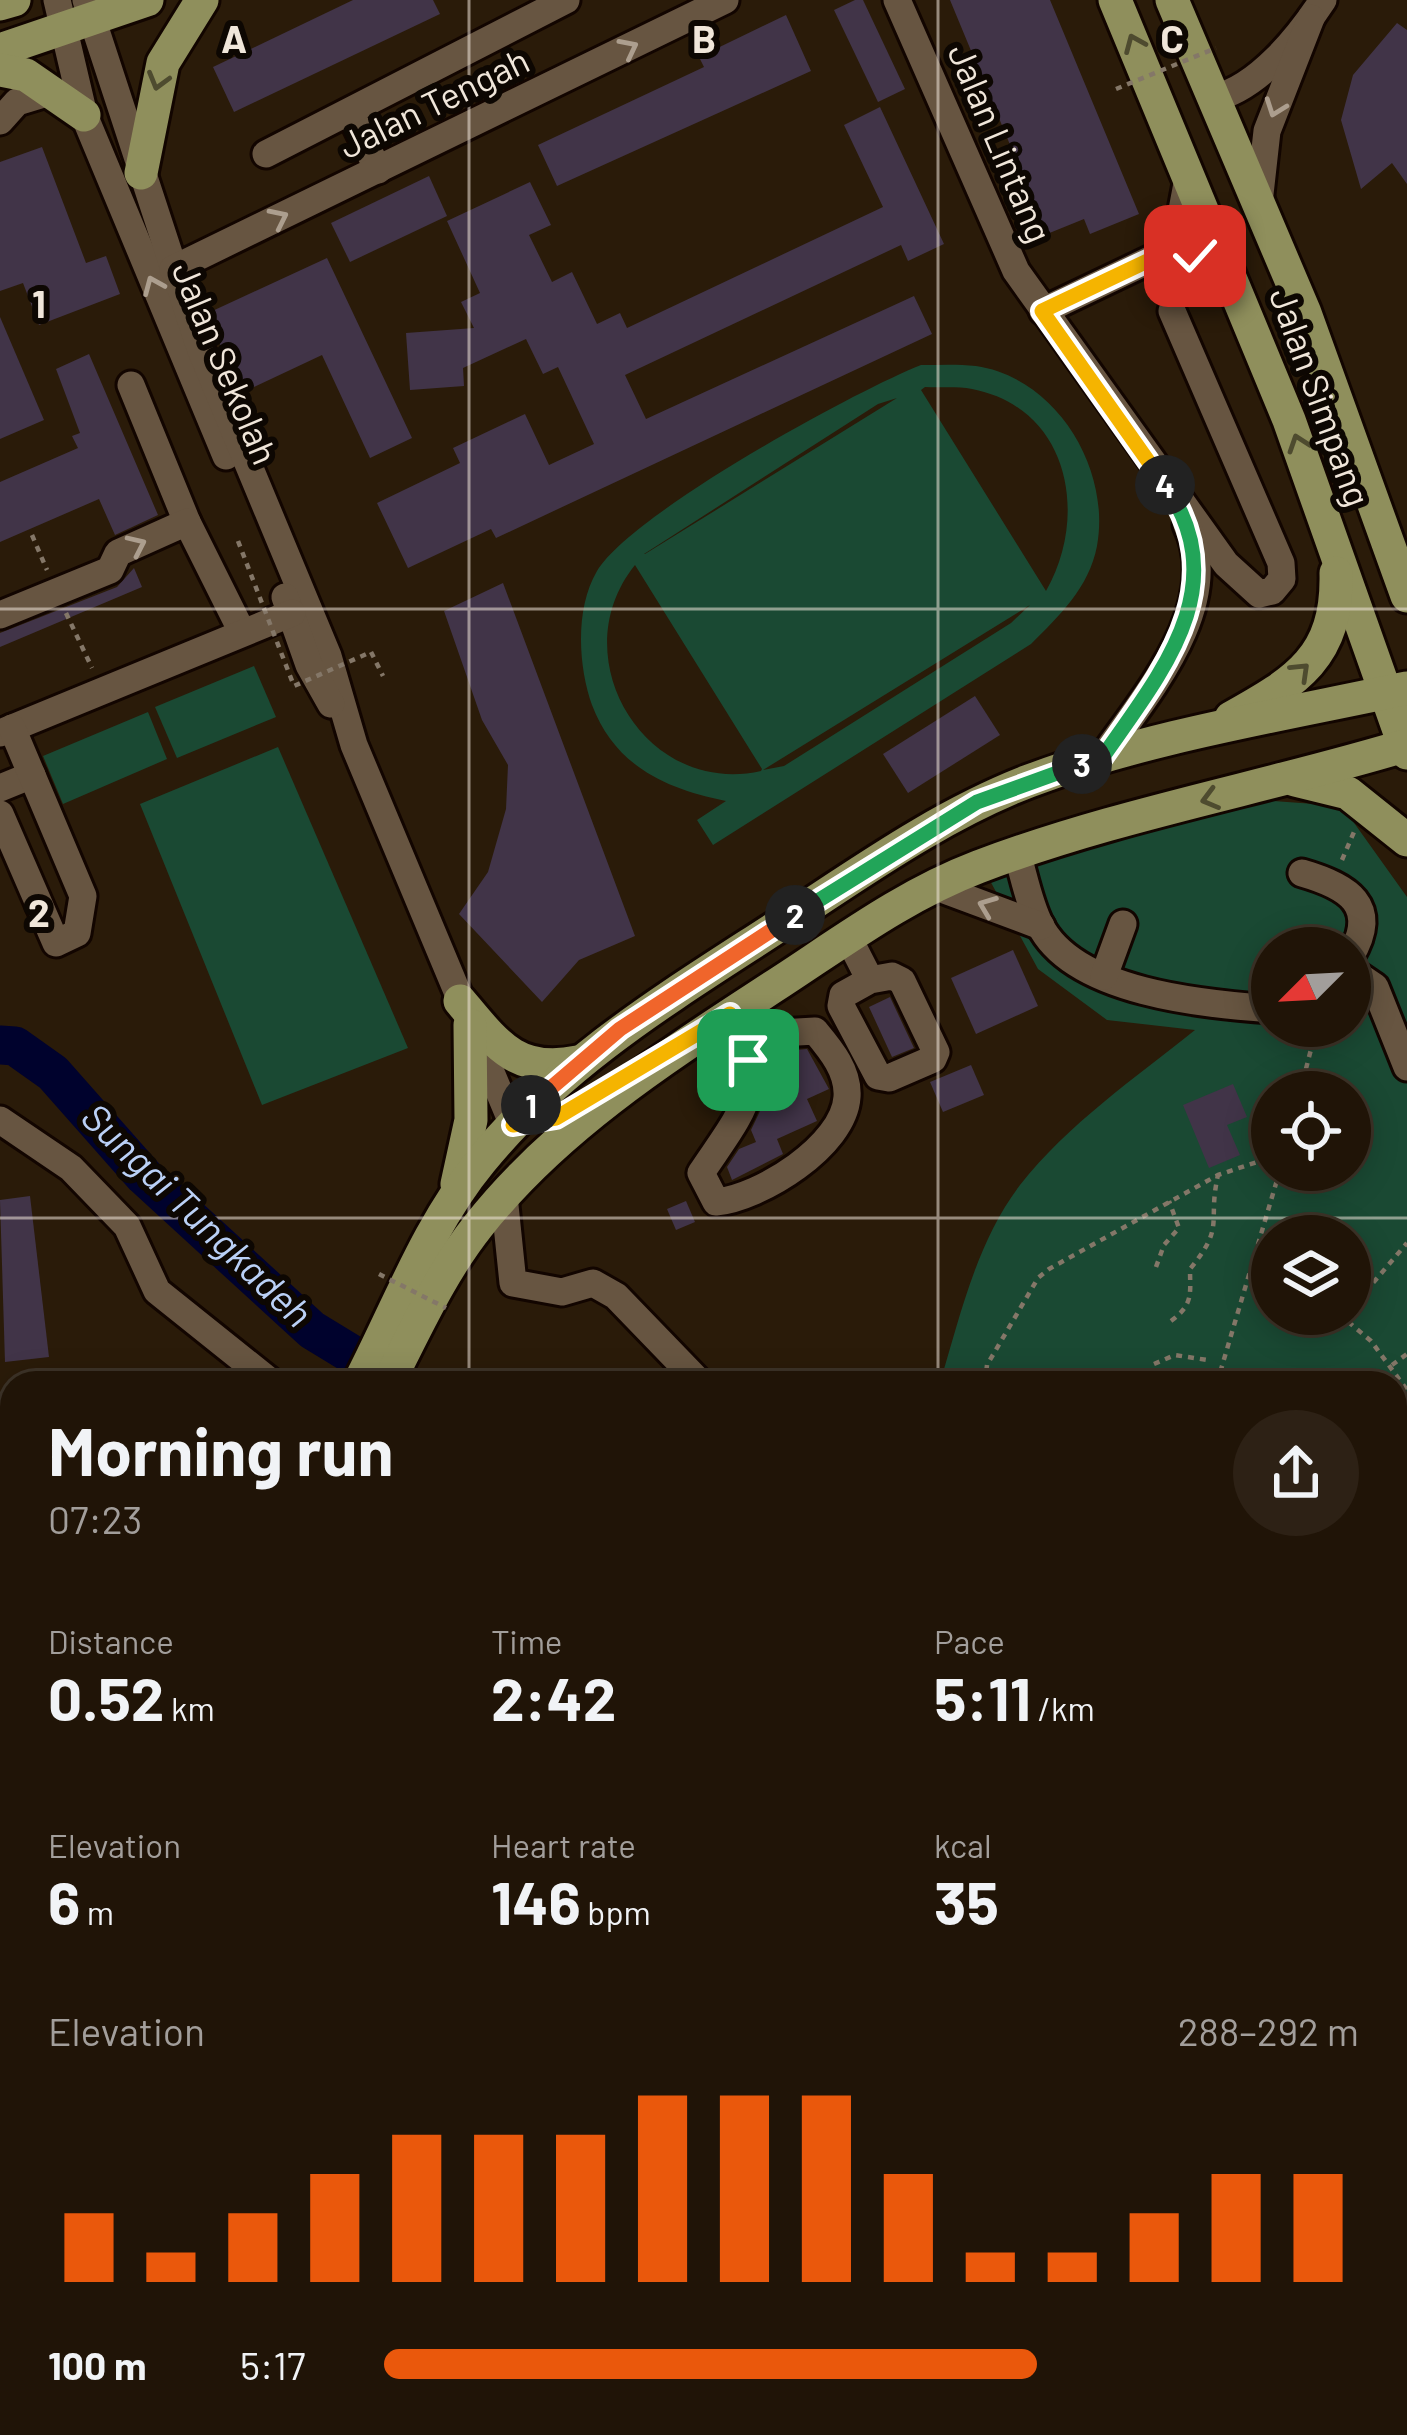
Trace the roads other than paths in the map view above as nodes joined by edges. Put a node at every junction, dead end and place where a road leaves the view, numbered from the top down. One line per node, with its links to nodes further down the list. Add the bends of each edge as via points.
1 (14, 0): 9 (main road)
2 (147, 0): 11 (main road)
3 (202, 0): 21 (main road, one-way to 21, via 163,63)
4 (566, 0): 16 (street)
5 (897, 0): 27 (street, Jalan Lintang, via 1016,272)
6 (1115, 0): 22 (main road, Jalan Simpang, one-way to 6)
7 (1172, 0): 15 (main road, Jalan Simpang)
8 (722, 1): 20 (street, Jalan Tengah, one-way to 8)
9 (0, 4)
10 (1317, 9): 15 (street, via 1241,90); 23 (street, one-way to 23, via 1267,131)
11 (75, 13): 12 (main road); 17 (street, Jalan Sekolah); 21 (street, Jalan Sekolah)
12 (0, 50)
13 (0, 70): 14 (main road)
14 (53, 91): 17 (main road); 18 (street, via 17,102)
15 (1214, 98): 23 (main road, Jalan Simpang)
16 (351, 114): 19 (street); 20 (street)
17 (84, 115): 36 (street, Jalan Sekolah, one-way to 17)
18 (0, 121)
19 (266, 154)
20 (378, 170): 25 (street, Jalan Tengah, one-way to 20)
21 (141, 172): 25 (street, Jalan Sekolah)
22 (1189, 173): 24 (street, via 1179,226); 26 (main road, Jalan Simpang)
23 (1259, 204): 31 (main road, Jalan Simpang)
24 (1158, 256): 26 (street, via 1195,256); 27 (street)
25 (173, 269): 42 (street, Jalan Sekolah, via 328,656)
26 (1236, 284): 34 (main road, Jalan Simpang, one-way to 26)
27 (1042, 311): 30 (street, Jalan Lintang)
28 (1172, 311): 30 (street, Jalan Lintang, via 1281,562 1273,591 1259,594 1243,584)
29 (131, 385): 32 (street)
30 (1176, 501): 44 (street, Jalan Lintang, via 1196,562 1185,625)
31 (1374, 504): 33 (main road); 35 (main road, Jalan Simpang)
32 (188, 522): 37 (street, one-way to 32, via 110,570 118,553); 38 (street)
33 (1407, 552)
34 (1336, 554): 39 (main road, Jalan Simpang); 41 (main road, one-way to 34, via 1299,677 1320,652 1337,598)
35 (1407, 596)
36 (292, 613): 38 (street); 42 (street, Jalan Sekolah, via 309,665)
37 (0, 616)
38 (241, 630): 40 (street)
39 (1396, 690): 41 (main road); 43 (main road, Jalan Simpang)
40 (6, 730): 45 (street)
41 (1203, 733): 44 (main road)
42 (354, 745): 61 (street, Jalan Sekolah)
43 (1406, 748): 46 (main road)
44 (1102, 758): 65 (main road, via 930,829)
45 (32, 775): 47 (street); 48 (street, via 83,896 77,933 56,943)
46 (1287, 778): 49 (main road, via 1366,803); 50 (main road, one-way to 50)
47 (0, 788)
48 (0, 814)
49 (1407, 840)
50 (1017, 853): 52 (main road); 54 (street)
51 (1302, 873): 55 (street, via 1353,897)
52 (934, 886): 54 (street, one-way to 52); 56 (main road)
53 (1123, 924): 57 (street)
54 (1041, 926): 57 (street, via 1064,957)
55 (1361, 927)
56 (848, 938): 58 (street); 62 (main road)
57 (1104, 976): 60 (street, via 1181,1000)
58 (870, 980)
59 (1371, 984): 66 (street)
60 (1251, 1007)
61 (465, 1013): 65 (main road, via 526,1063); 68 (street, Jalan Sekolah); 70 (main road, via 471,1120)
62 (730, 1014): 63 (street); 64 (main road)
63 (751, 1049): 63 (street, via 746,1105 701,1173 716,1202 814,1155 848,1099 837,1060 815,1031 780,1033)
64 (658, 1061): 68 (main road, via 556,1118); 69 (main road)
65 (578, 1062): 68 (main road)
66 (1407, 1067)
67 (0, 1120): 73 (street, via 71,1168 128,1226 157,1291)
68 (513, 1125): 70 (main road); 71 (main road)
69 (504, 1196): 71 (main road); 76 (street, via 513,1283 562,1292 593,1283 616,1295)
70 (454, 1197): 72 (main road)
71 (480, 1223): 72 (main road)
72 (401, 1330): 74 (main road); 75 (main road)
73 (257, 1371)
74 (369, 1371)
75 (391, 1371)
76 (689, 1371)

